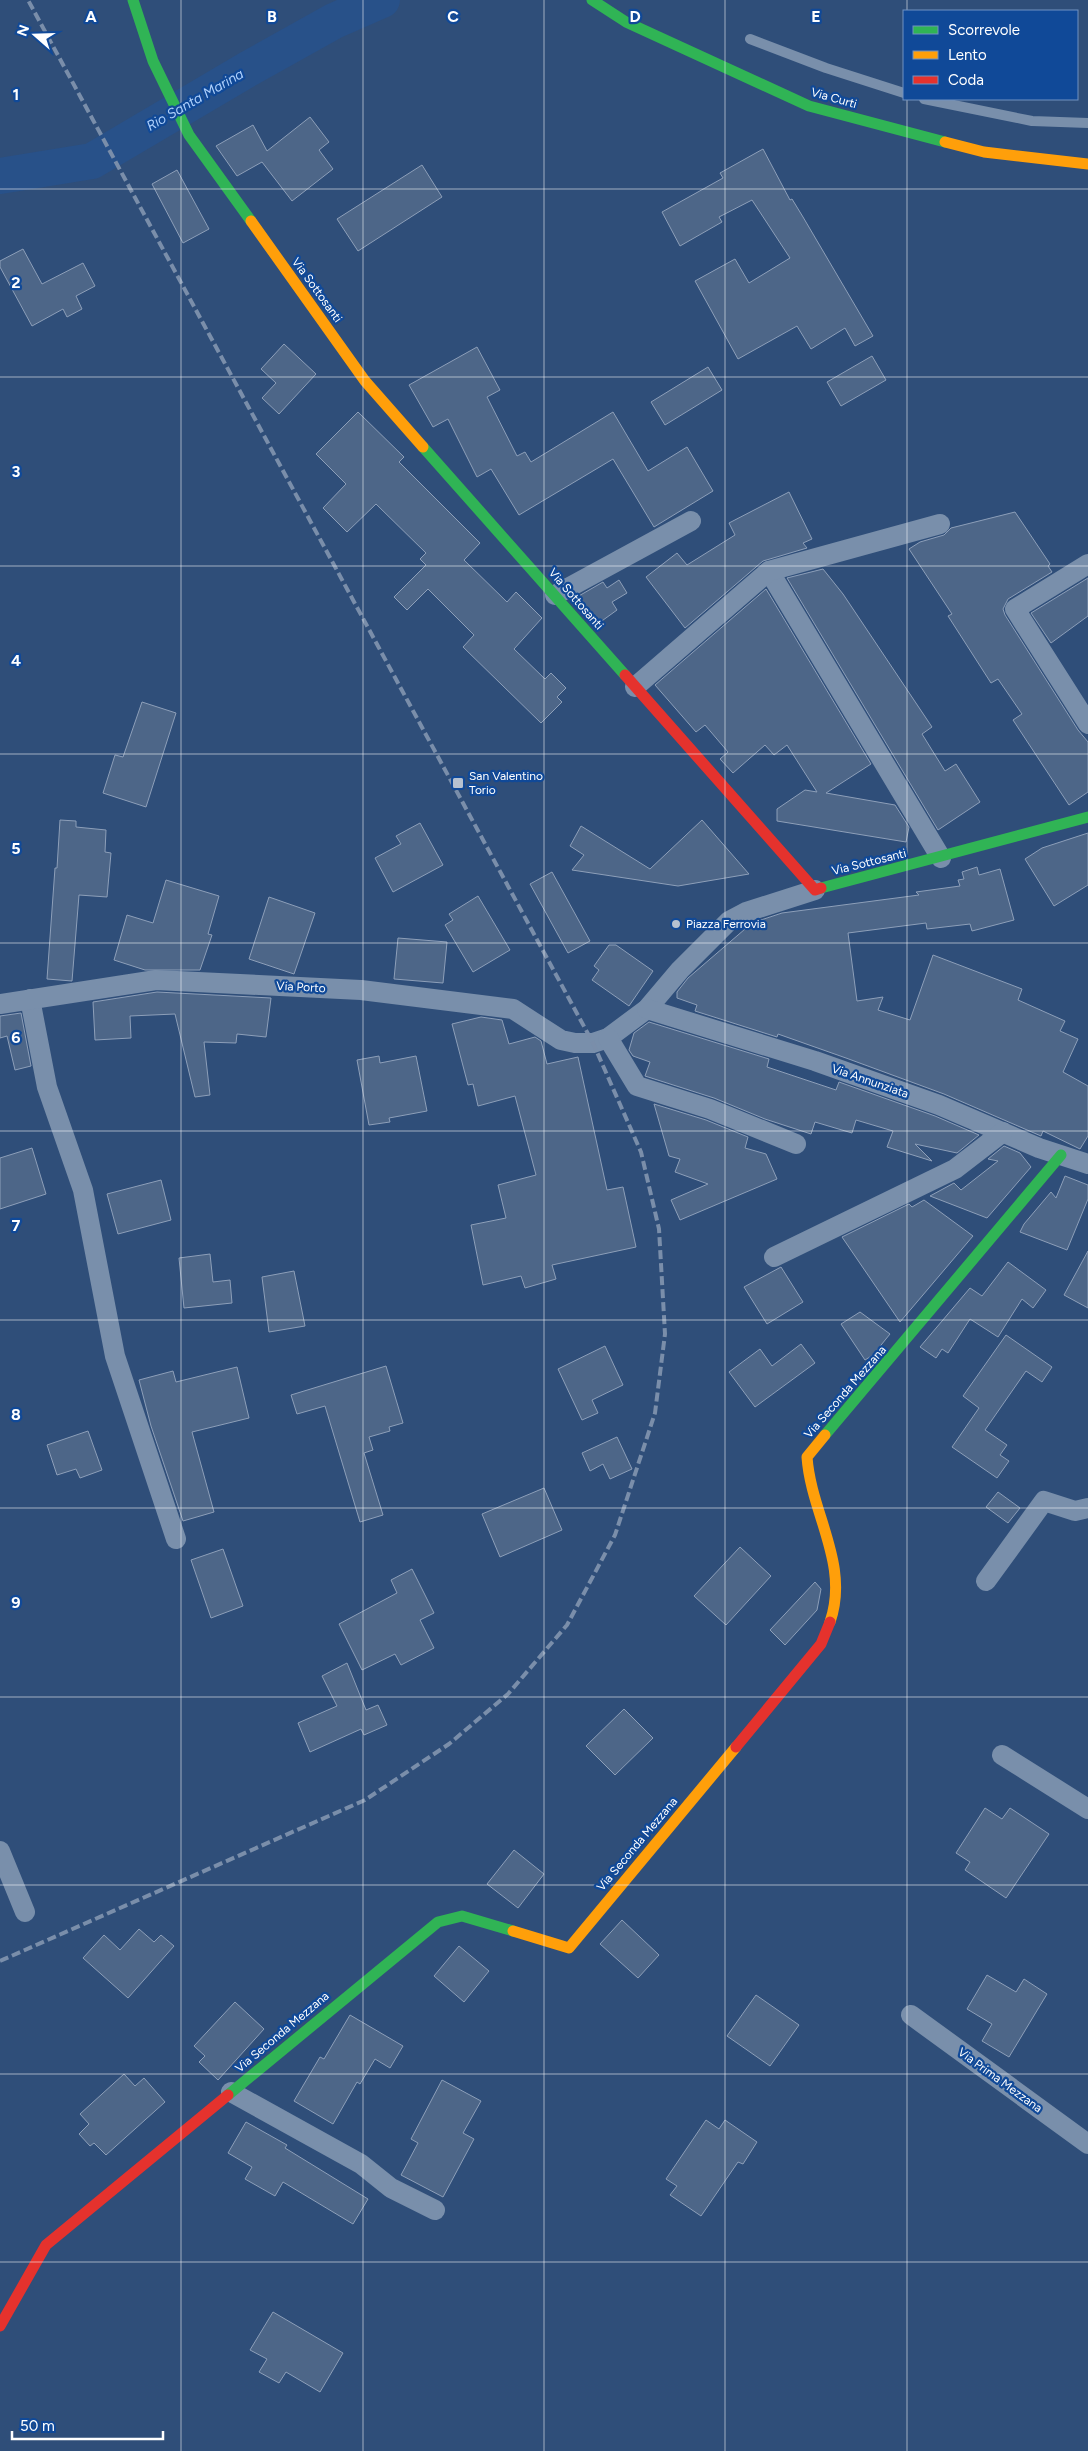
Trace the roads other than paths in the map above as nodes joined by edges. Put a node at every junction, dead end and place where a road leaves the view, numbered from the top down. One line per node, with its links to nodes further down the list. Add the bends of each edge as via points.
1 (133, 0): 12 (street, Via Sottosanti, via 153,61 189,135 365,382)
2 (592, 0): 7 (street, Via Curti, via 626,22 809,106 984,152)
3 (750, 39): 4 (lane)
4 (903, 93)
5 (929, 100): 6 (lane, via 1032,121)
6 (1088, 123)
7 (1088, 164)
8 (691, 521): 12 (street)
9 (940, 524): 11 (street)
10 (1088, 564): 14 (street, via 1015,608)
11 (769, 571): 13 (street); 16 (street)
12 (555, 596): 13 (street, Via Sottosanti)
13 (636, 687): 17 (street, Via Sottosanti)
14 (1088, 724)
15 (1088, 817): 16 (street, Via Sottosanti)
16 (940, 858): 17 (street, Via Sottosanti)
17 (815, 890): 20 (street, via 746,912 729,921 686,963)
18 (30, 999): 19 (street, Via Porto); 21 (street, Via Porto, via 156,980 361,990 513,1009 561,1040 575,1043); 28 (street, via 47,1087 83,1190 116,1356)
19 (0, 1004)
20 (648, 1008): 21 (street); 22 (street, Via Annunziata, via 939,1105)
21 (600, 1040): 23 (street, via 638,1086 710,1109)
22 (1003, 1132): 24 (street, Via Annunziata); 26 (street, via 955,1168)
23 (796, 1144)
24 (1061, 1155): 25 (street, Via Annunziata); 35 (street, Via Seconda Mezzana, via 807,1457 806,1474 834,1562 837,1589 821,1644 569,1948 462,1916 438,1922)
25 (1088, 1164)
26 (774, 1256)
27 (1088, 1508): 29 (street, via 1075,1511 1044,1501)
28 (176, 1539)
29 (986, 1581)
30 (1002, 1755): 31 (street)
31 (1088, 1809)
32 (0, 1851): 33 (street)
33 (25, 1912)
34 (911, 2015): 36 (street, Via Prima Mezzana)
35 (231, 2092): 37 (street, via 361,2164 391,2188); 38 (street, Via Seconda Mezzana, via 46,2245)
36 (1088, 2144)
37 (435, 2210)
38 (0, 2326)

